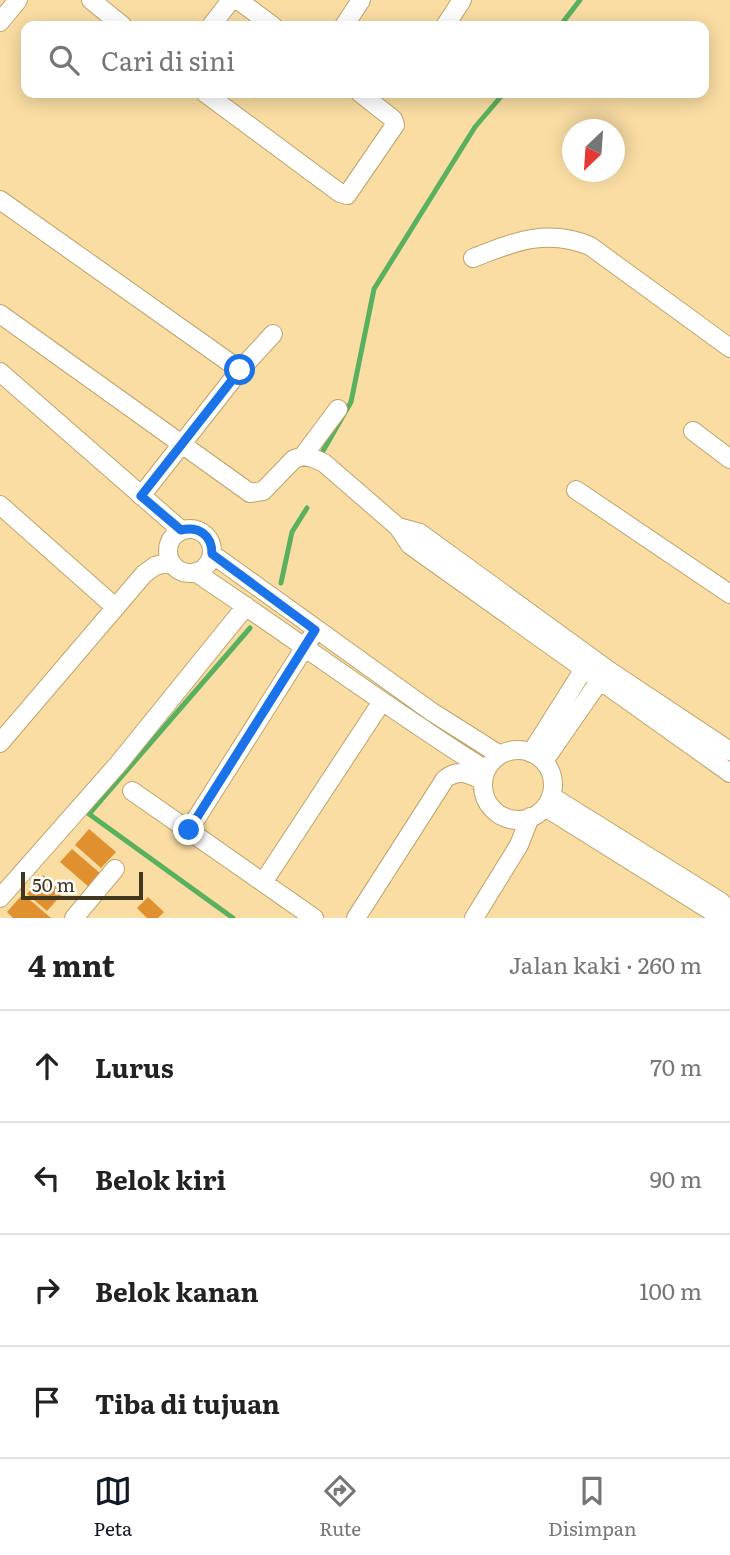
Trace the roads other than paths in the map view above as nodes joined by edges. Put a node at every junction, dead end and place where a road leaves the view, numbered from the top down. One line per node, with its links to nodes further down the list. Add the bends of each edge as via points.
1 (18, 0): 12 (street)
2 (91, 0): 7 (street)
3 (232, 0): 8 (street)
4 (238, 0): 9 (street)
5 (361, 0): 10 (street)
6 (462, 0): 11 (street)
7 (117, 21)
8 (215, 21)
9 (266, 21)
10 (347, 21)
11 (448, 21)
12 (0, 22)
13 (212, 98): 14 (street, via 347,195 395,125)
14 (366, 98)
15 (0, 200): 20 (street)
16 (473, 258): 19 (street, via 520,241 571,238 590,246)
17 (0, 314): 24 (street)
18 (273, 334): 20 (street)
19 (730, 348)
20 (240, 370): 24 (street)
21 (0, 372): 28 (street)
22 (338, 408): 25 (street)
23 (694, 431): 26 (street)
24 (182, 444): 25 (street, via 250,493 263,491 294,459); 28 (street)
25 (303, 456): 39 (street, via 324,463 398,527 419,533)
26 (730, 459)
27 (576, 490): 34 (street)
28 (141, 496): 30 (street)
29 (0, 505): 36 (street)
30 (181, 530): 31 (street, via 202,532); 32 (street, via 169,541)
31 (212, 554): 33 (street, via 208,565); 37 (street)
32 (170, 562): 33 (street, via 181,571); 36 (street, via 144,574)
33 (195, 572): 35 (street)
34 (730, 594)
35 (246, 606): 38 (street); 53 (street, via 119,763)
36 (115, 607): 42 (street)
37 (315, 630): 38 (street); 44 (street)
38 (305, 647): 41 (street); 50 (street)
39 (587, 664): 40 (street); 45 (street)
40 (604, 675): 43 (street); 45 (street); 46 (street)
41 (381, 703): 47 (street); 52 (street)
42 (0, 743)
43 (730, 751)
44 (500, 755): 45 (street, via 512,750); 47 (street)
45 (538, 757): 49 (street, via 552,777)
46 (730, 773)
47 (484, 776): 49 (street, via 485,797 494,811 514,820); 57 (street, via 460,772 445,779)
48 (132, 791): 50 (street)
49 (542, 807): 54 (street, via 721,902); 58 (street); 59 (street, via 716,914)
50 (189, 830): 52 (street)
51 (115, 869): 55 (street)
52 (264, 881): 56 (street)
53 (0, 898)
54 (730, 911)
55 (74, 918)
56 (314, 918)
57 (356, 918)
58 (474, 918)
59 (730, 918)

